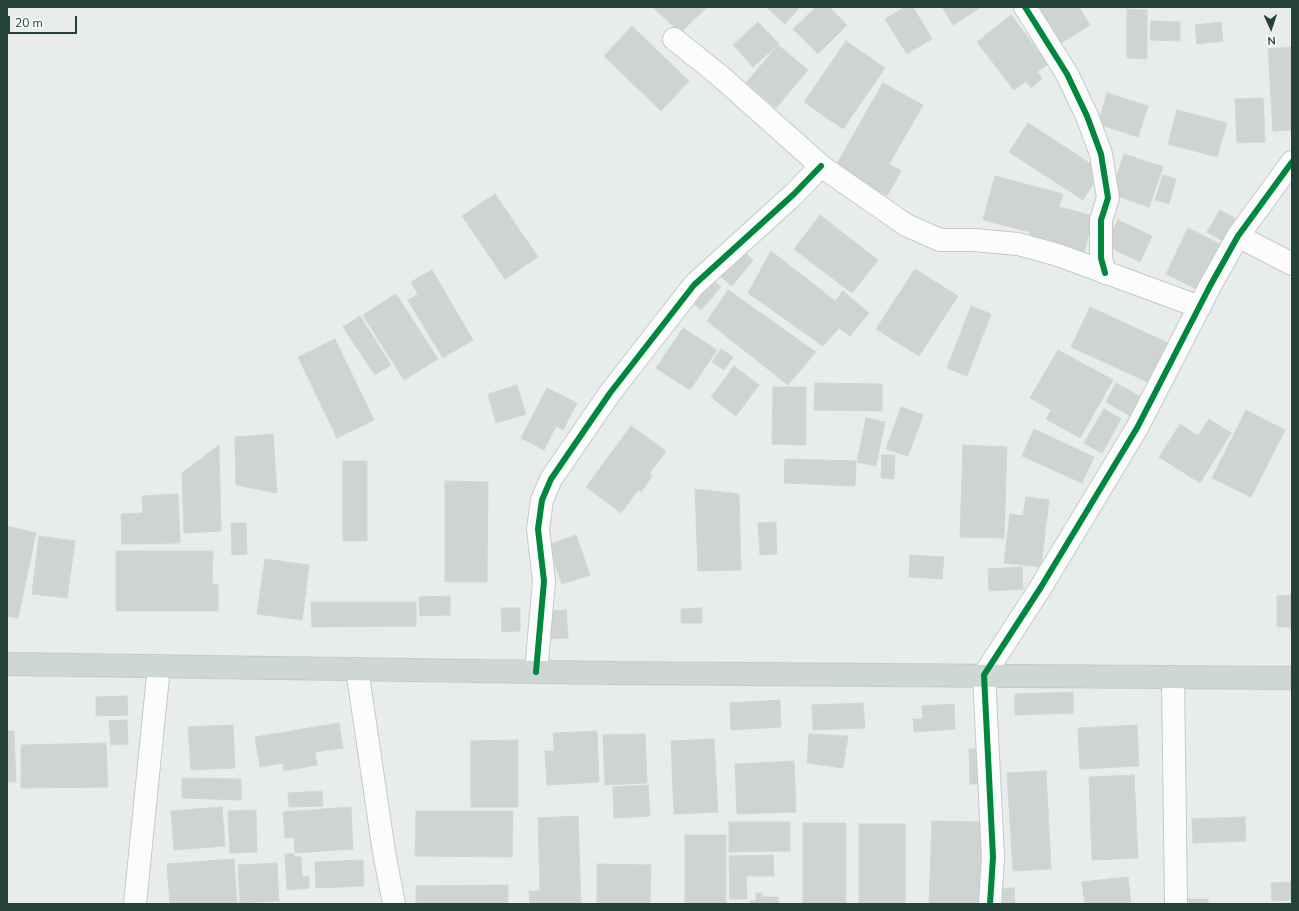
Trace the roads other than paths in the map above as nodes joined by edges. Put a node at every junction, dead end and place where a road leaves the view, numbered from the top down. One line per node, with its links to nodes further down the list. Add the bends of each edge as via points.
1 (1025, 7): 7 (street, via 1067,74 1102,154 1108,198 1101,220 1101,258)
2 (674, 39): 4 (street)
3 (1292, 162): 5 (street)
4 (822, 166): 7 (street, via 906,226 940,240 1018,244); 12 (street, via 694,284 610,393 552,479 542,500 538,529 544,581)
5 (1238, 236): 6 (street); 8 (street)
6 (1292, 264)
7 (1105, 273): 8 (street)
8 (1200, 307): 13 (street, via 1137,428 1041,587)
9 (7, 664): 10 (main road)
10 (159, 666): 11 (main road); 16 (street)
11 (357, 669): 12 (main road); 17 (street)
12 (536, 672): 13 (main road)
13 (984, 675): 14 (main road); 18 (street, via 993,856)
14 (1173, 677): 15 (main road); 19 (street)
15 (1292, 678)
16 (135, 904)
17 (394, 904)
18 (990, 904)
19 (1176, 904)

